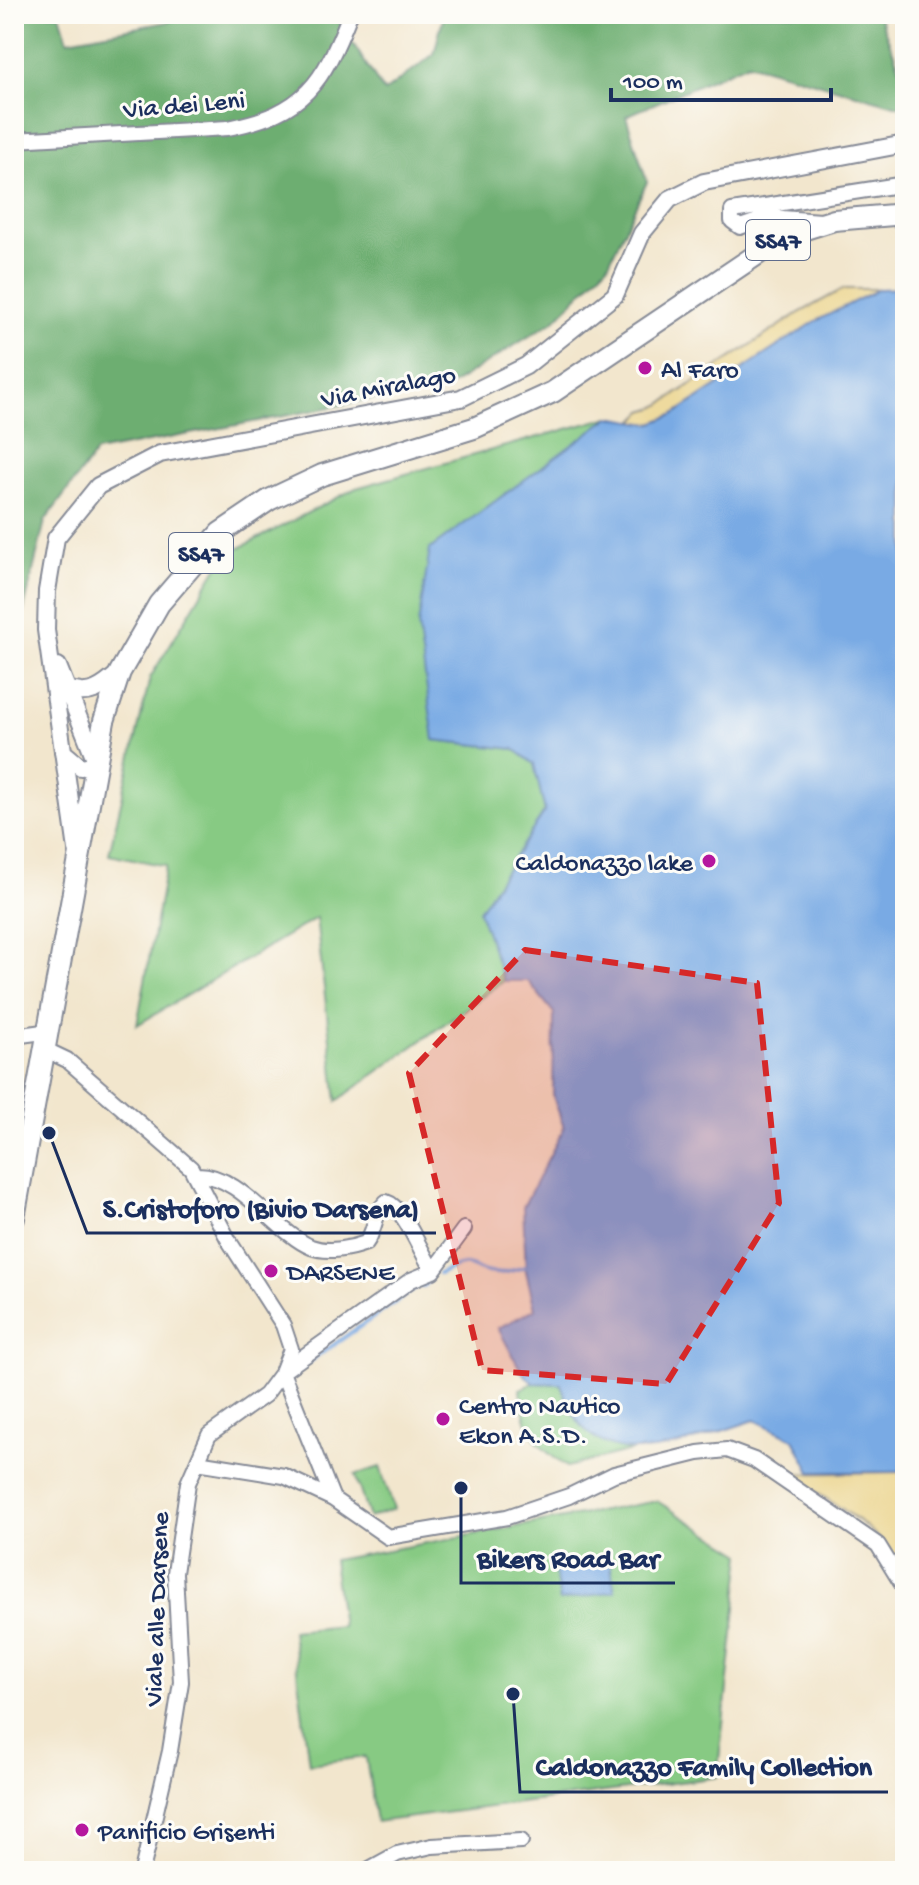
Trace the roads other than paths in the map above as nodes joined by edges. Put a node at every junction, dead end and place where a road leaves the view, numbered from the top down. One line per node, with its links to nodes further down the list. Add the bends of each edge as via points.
1 (350, 14): 2 (street, Via dei Leni, via 329,66 293,105 255,122)
2 (14, 140)
3 (905, 144): 7 (street, Via Miralago, via 717,179 670,199 642,233 615,295 526,366 461,398 160,454 98,486 56,538)
4 (905, 184): 6 (street, via 732,211 732,221 740,227 769,217)
5 (905, 214): 6 (main road, SS47)
6 (827, 222): 8 (main road, SS47, via 786,235 756,253 553,392 474,428 322,475 269,500 220,533 188,567 159,604)
7 (46, 630): 9 (street); 10 (street)
8 (120, 672): 9 (street, via 92,692); 11 (main road, SS47)
9 (66, 688): 11 (street)
10 (63, 752): 11 (street, via 81,767); 12 (street)
11 (96, 762): 12 (main road, SS47)
12 (79, 861): 14 (main road, SS47)
13 (14, 1036): 14 (street)
14 (48, 1041): 15 (street); 16 (main road, SS47)
15 (196, 1175): 18 (street, via 234,1188 311,1247 343,1249 366,1243 378,1210 386,1202 393,1204); 19 (street, via 229,1241 283,1325 291,1349)
16 (14, 1218)
17 (464, 1229): 18 (street)
18 (433, 1271): 19 (street, Viale alle Darsene)
19 (282, 1372): 20 (street, Viale alle Darsene, via 265,1395 209,1435); 21 (street)
20 (197, 1462): 21 (street, via 284,1476); 24 (street, Viale alle Darsene, via 182,1507 175,1573 181,1682)
21 (333, 1499): 22 (street, via 388,1537 507,1517 614,1474 727,1450 754,1460 878,1545)
22 (905, 1589)
23 (521, 1841): 25 (street, via 432,1846 397,1854)
24 (142, 1871)
25 (366, 1871)

